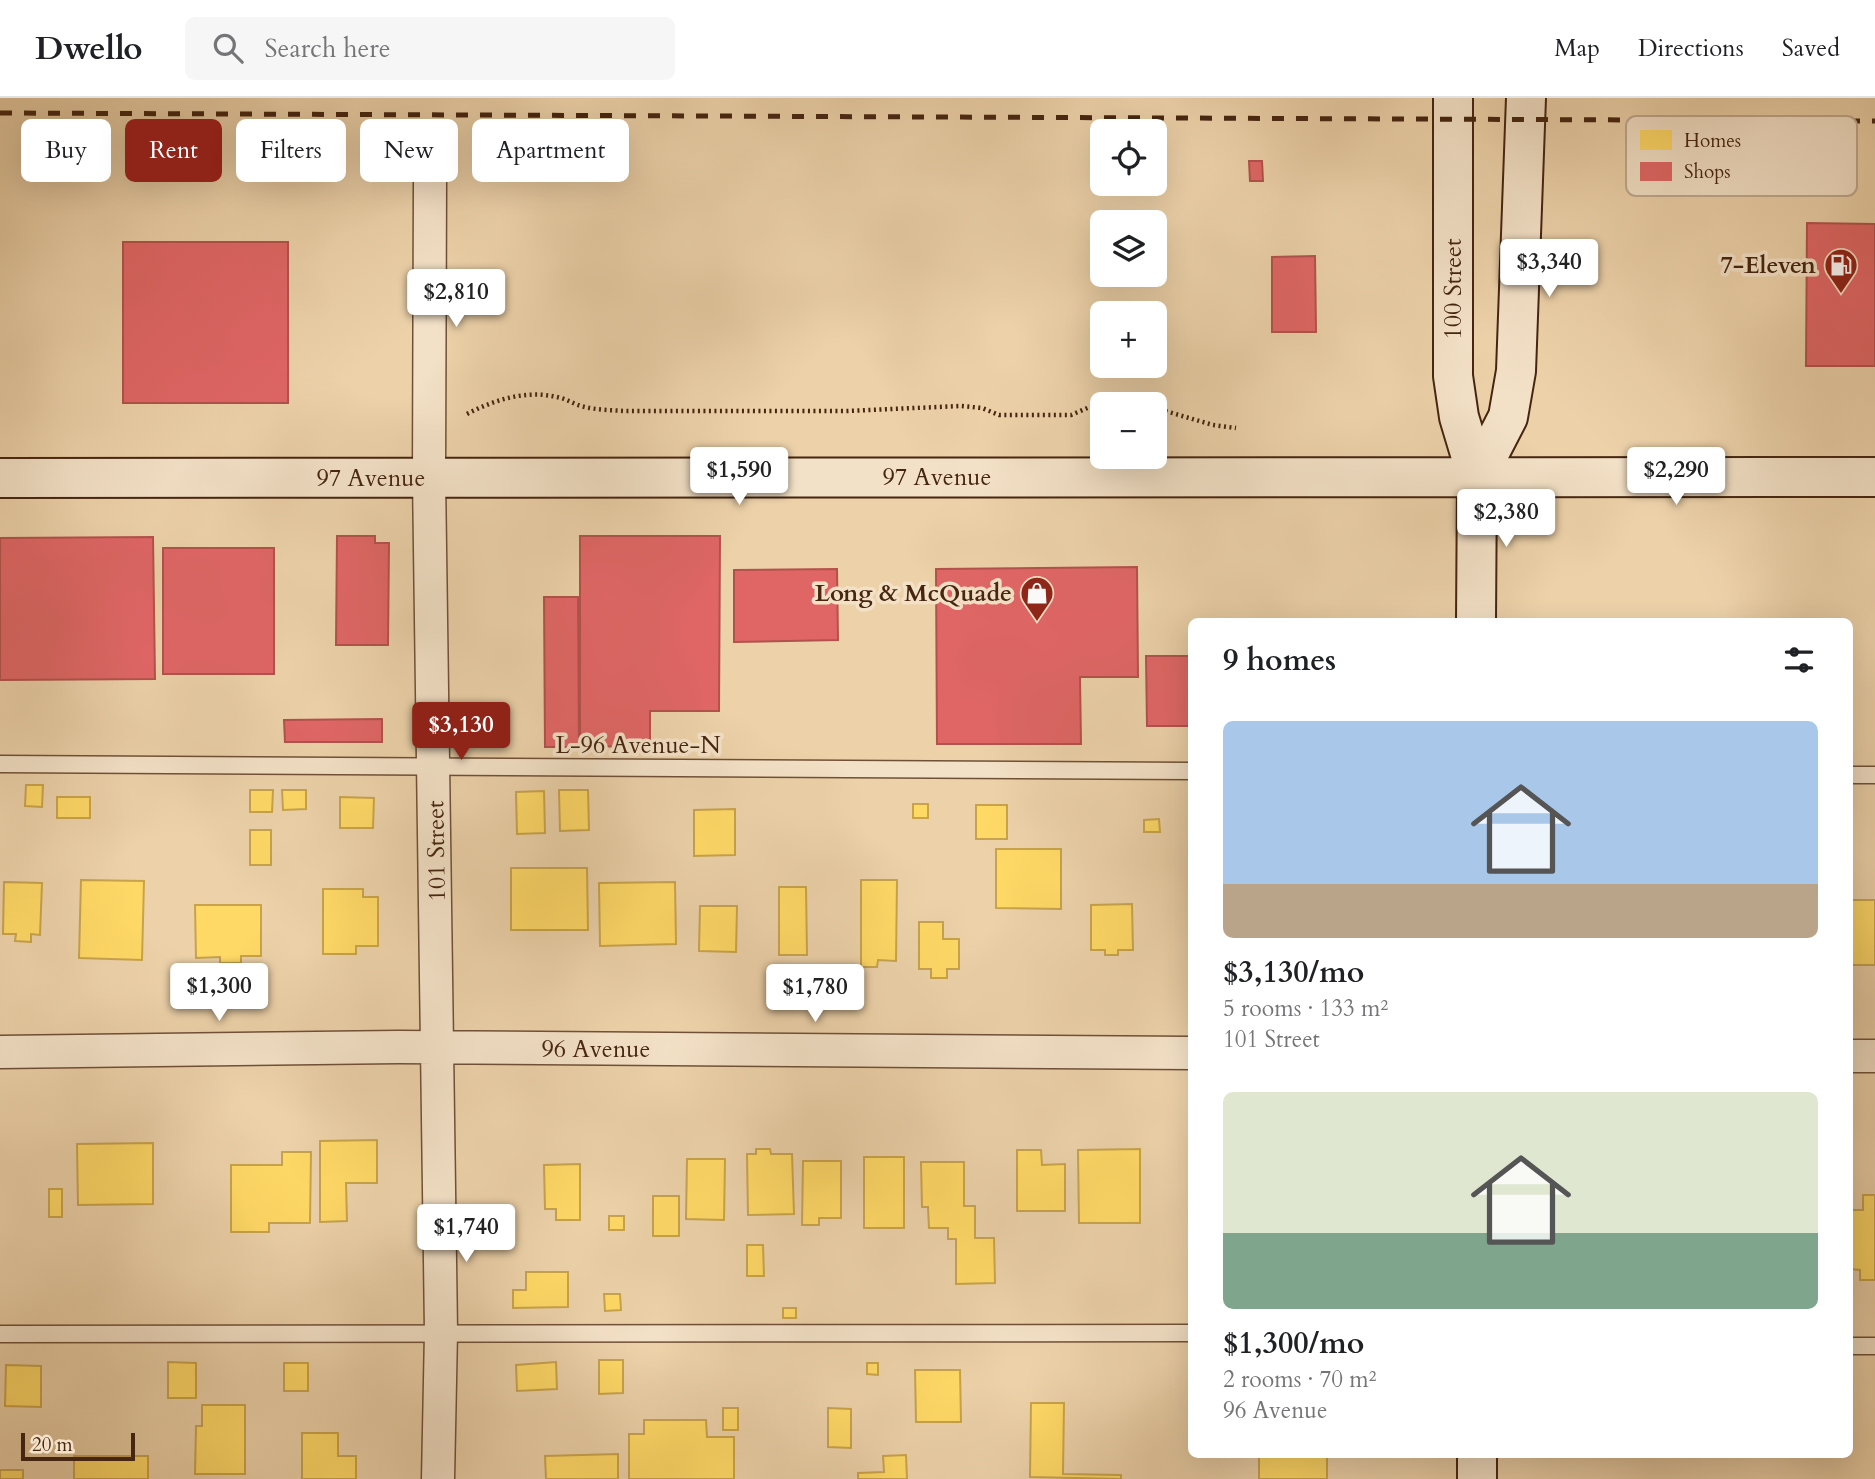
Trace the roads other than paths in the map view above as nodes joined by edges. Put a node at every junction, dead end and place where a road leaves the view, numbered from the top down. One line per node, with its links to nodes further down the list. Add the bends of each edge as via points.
1 (1453, 98): 5 (street, 100 Street, via 1453,376 1459,417)
2 (1526, 98): 5 (street, 100 Street, via 1516,371 1508,416)
3 (430, 182): 4 (street, 101 Street)
4 (429, 477): 5 (street, 97 Avenue); 7 (street, 97 Avenue); 10 (street, 101 Street)
5 (1477, 477): 6 (street, 97 Avenue); 8 (street, 100 Street)
6 (1875, 477)
7 (0, 478)
8 (1476, 618)
9 (0, 764): 10 (lane, L-96 Avenue-N)
10 (434, 766): 11 (lane, L-96 Avenue-N); 14 (street, 101 Street)
11 (1188, 771)
12 (1853, 775): 13 (lane)
13 (1875, 775)
14 (438, 1048): 15 (street, 96 Avenue); 16 (street, 96 Avenue); 19 (street, 101 Street)
15 (0, 1052)
16 (1188, 1053)
17 (1853, 1056): 18 (street)
18 (1875, 1056)
19 (440, 1332): 20 (lane); 21 (lane); 25 (street, 101 Street)
20 (1188, 1333)
21 (0, 1334)
22 (1853, 1346): 23 (lane)
23 (1875, 1346)
24 (1477, 1458): 26 (street)
25 (438, 1479)
26 (1477, 1479)

